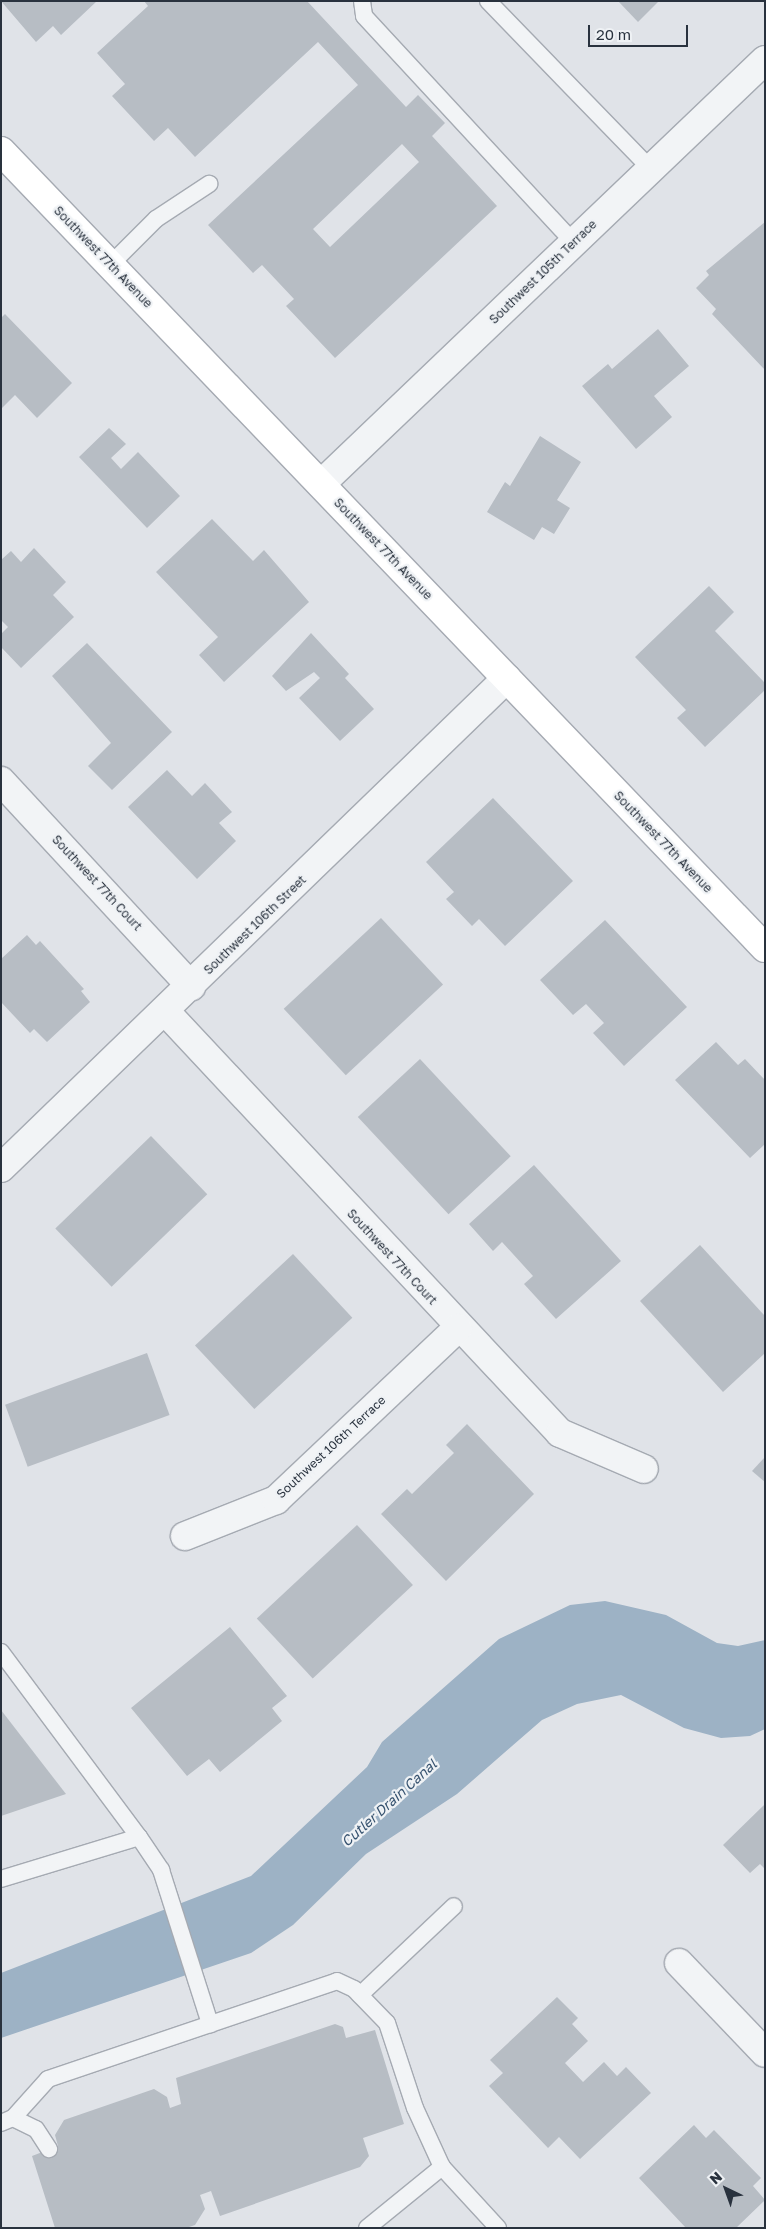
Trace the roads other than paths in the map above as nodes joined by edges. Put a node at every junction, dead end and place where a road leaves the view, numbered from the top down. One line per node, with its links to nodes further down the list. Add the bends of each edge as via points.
1 (362, 1): 7 (lane, via 364,16)
2 (488, 1): 5 (lane)
3 (765, 60): 5 (street, Southwest 105th Terrace)
4 (1, 151): 8 (street, Southwest 77th Avenue)
5 (651, 170): 7 (street, Southwest 105th Terrace)
6 (209, 184): 8 (lane, via 156,218)
7 (574, 243): 9 (street, Southwest 105th Terrace)
8 (111, 264): 9 (street, Southwest 77th Avenue)
9 (321, 484): 10 (street, Southwest 77th Avenue)
10 (507, 678): 12 (street, Southwest 77th Avenue); 13 (street, Southwest 106th Street)
11 (1, 781): 13 (street, Southwest 77th Court)
12 (765, 948)
13 (191, 986): 14 (street, Southwest 106th Street)
14 (165, 1011): 15 (street, Southwest 106th Street); 16 (street, Southwest 77th Court)
15 (1, 1168)
16 (458, 1328): 17 (street, Southwest 77th Court, via 560,1433); 18 (street, Southwest 106th Terrace, via 276,1500)
17 (644, 1469)
18 (185, 1536)
19 (1, 1652): 20 (lane)
20 (139, 1837): 21 (lane); 25 (lane, via 161,1870 164,1889)
21 (1, 1879)
22 (454, 1906): 24 (lane)
23 (679, 1963): 26 (street)
24 (360, 1995): 25 (lane, via 337,1981); 29 (lane, via 387,2023 415,2108)
25 (210, 2024): 27 (lane, via 48,2079)
26 (765, 2053)
27 (7, 2120): 28 (lane, via 36,2129)
28 (50, 2149)
29 (442, 2167): 30 (lane); 31 (lane)
30 (367, 2228)
31 (498, 2228)

